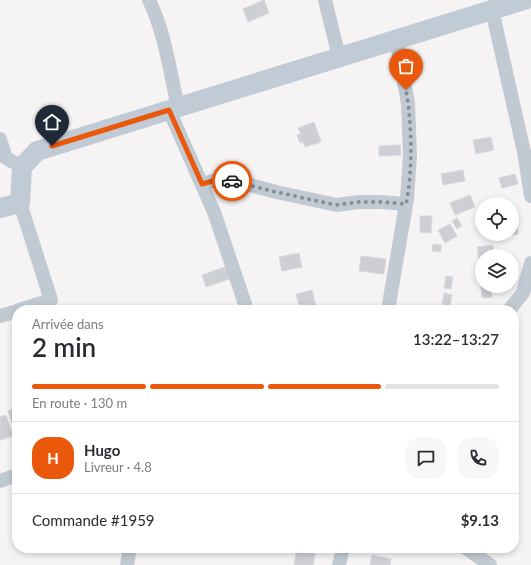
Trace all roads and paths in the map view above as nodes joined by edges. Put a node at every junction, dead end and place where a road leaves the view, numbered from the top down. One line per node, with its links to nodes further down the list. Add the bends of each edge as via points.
1 (149, 0): 7 (street, via 166,52)
2 (325, 0): 6 (street)
3 (524, 0): 4 (street)
4 (497, 6): 5 (street); 10 (street)
5 (396, 40): 6 (street); 14 (street, via 408,103 410,155)
6 (339, 58): 7 (street)
7 (174, 109): 9 (street, via 37,151); 11 (street)
8 (0, 139): 9 (street, via 6,158)
9 (22, 167): 13 (street)
10 (529, 169): 12 (street)
11 (202, 184): 14 (street, via 216,180 236,181 336,205 358,202); 18 (street)
12 (531, 196)
13 (20, 203): 15 (street); 17 (street, via 51,300)
14 (406, 204): 19 (street)
15 (0, 208)
16 (531, 263): 20 (street, via 523,293)
17 (34, 305)
18 (245, 305)
19 (389, 305)
20 (513, 305)
21 (12, 312): 22 (street)
22 (0, 316)
23 (12, 477): 24 (street)
24 (0, 481)
25 (129, 553): 28 (street)
26 (342, 553): 29 (street)
27 (473, 553): 30 (street)
28 (127, 565)
29 (339, 565)
30 (490, 565)

